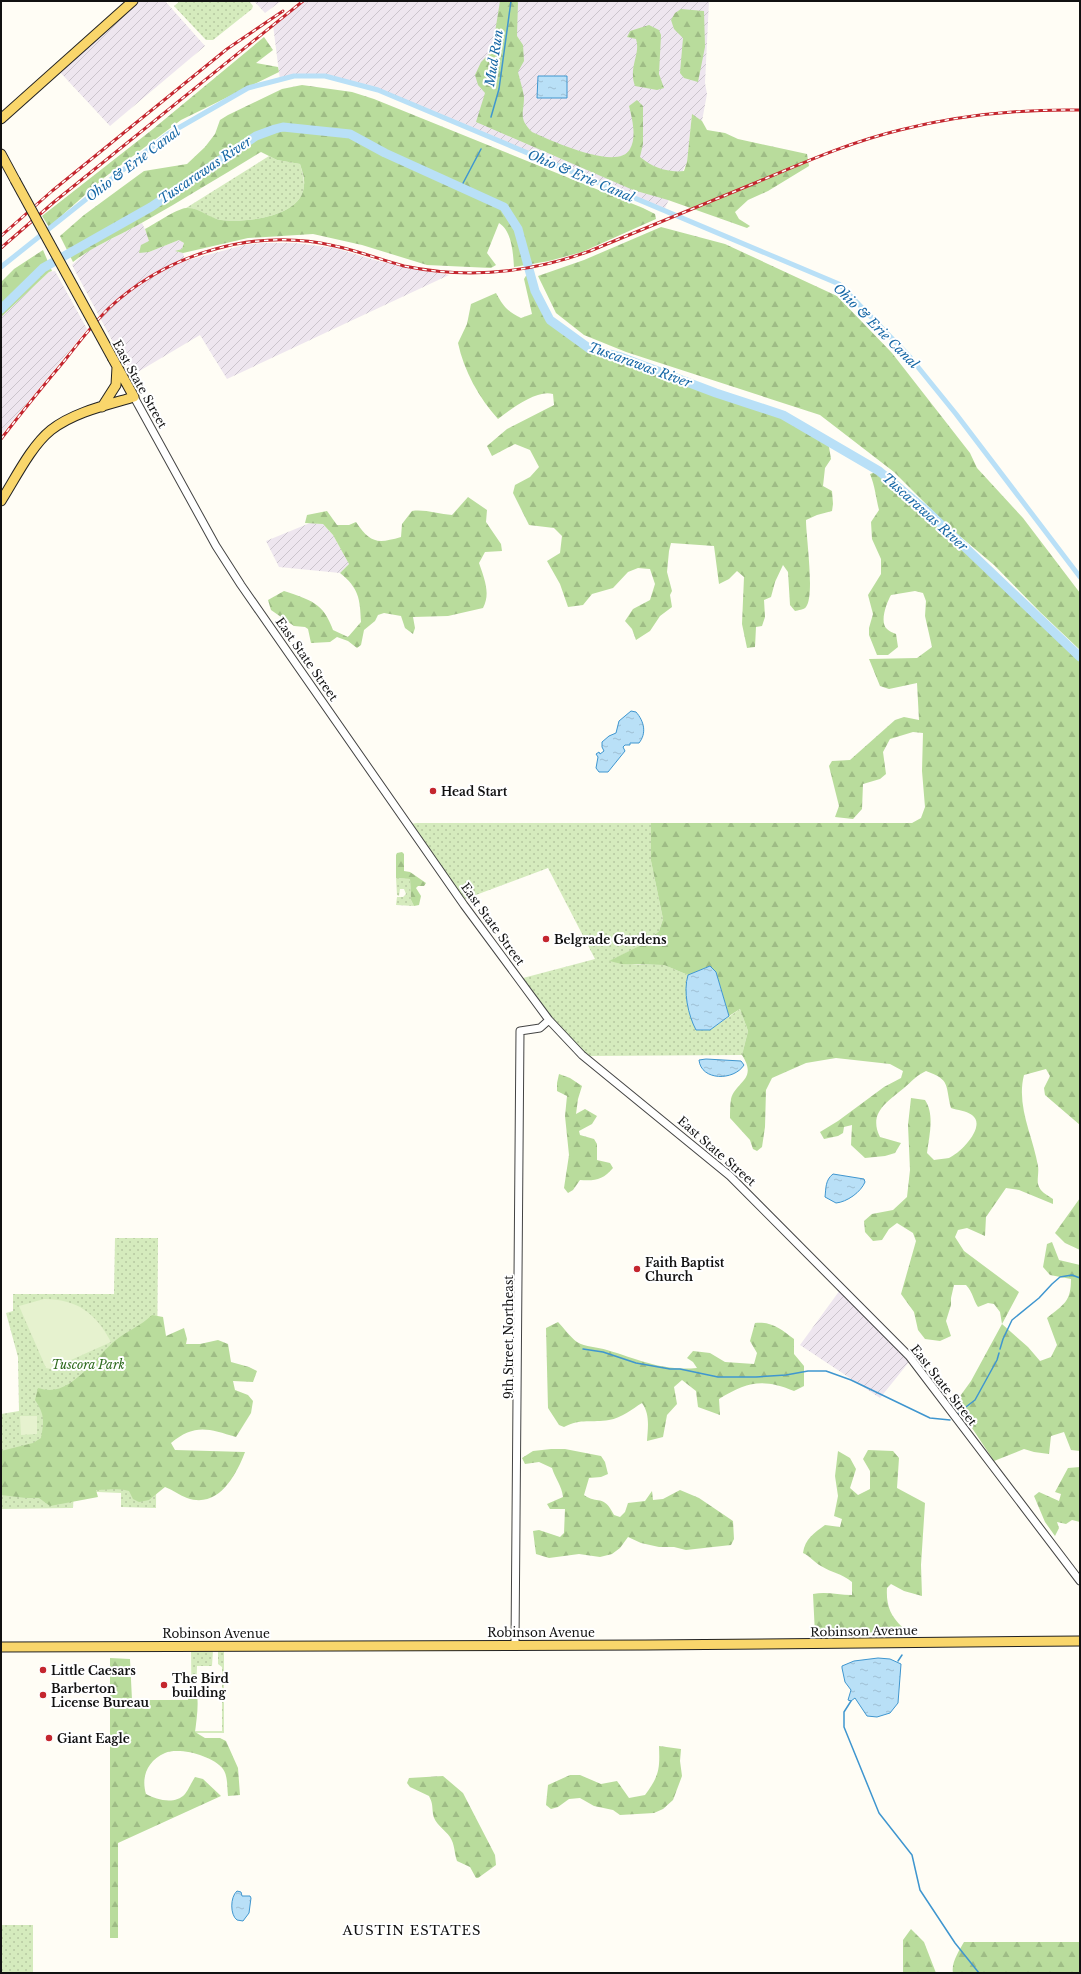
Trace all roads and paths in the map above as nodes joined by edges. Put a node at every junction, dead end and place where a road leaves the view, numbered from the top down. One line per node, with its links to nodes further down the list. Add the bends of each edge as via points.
1 (133, 1): 2 (main road)
2 (1, 119)
3 (1, 154): 4 (main road, East State Street, bridge)
4 (115, 362): 5 (main road, East State Street); 6 (main road, via 116,385)
5 (134, 397): 6 (main road); 8 (street, East State Street, via 216,546 241,585 464,905)
6 (102, 407): 7 (main road, via 64,422 48,434 37,445)
7 (1, 500)
8 (549, 1020): 9 (street, East State Street, via 582,1055 730,1176 909,1356); 11 (street, 9th Street Northeast, via 540,1028 520,1031)
9 (1080, 1581)
10 (1080, 1641): 11 (main road, Robinson Avenue)
11 (515, 1644): 12 (main road, Robinson Avenue)
12 (1, 1647)

